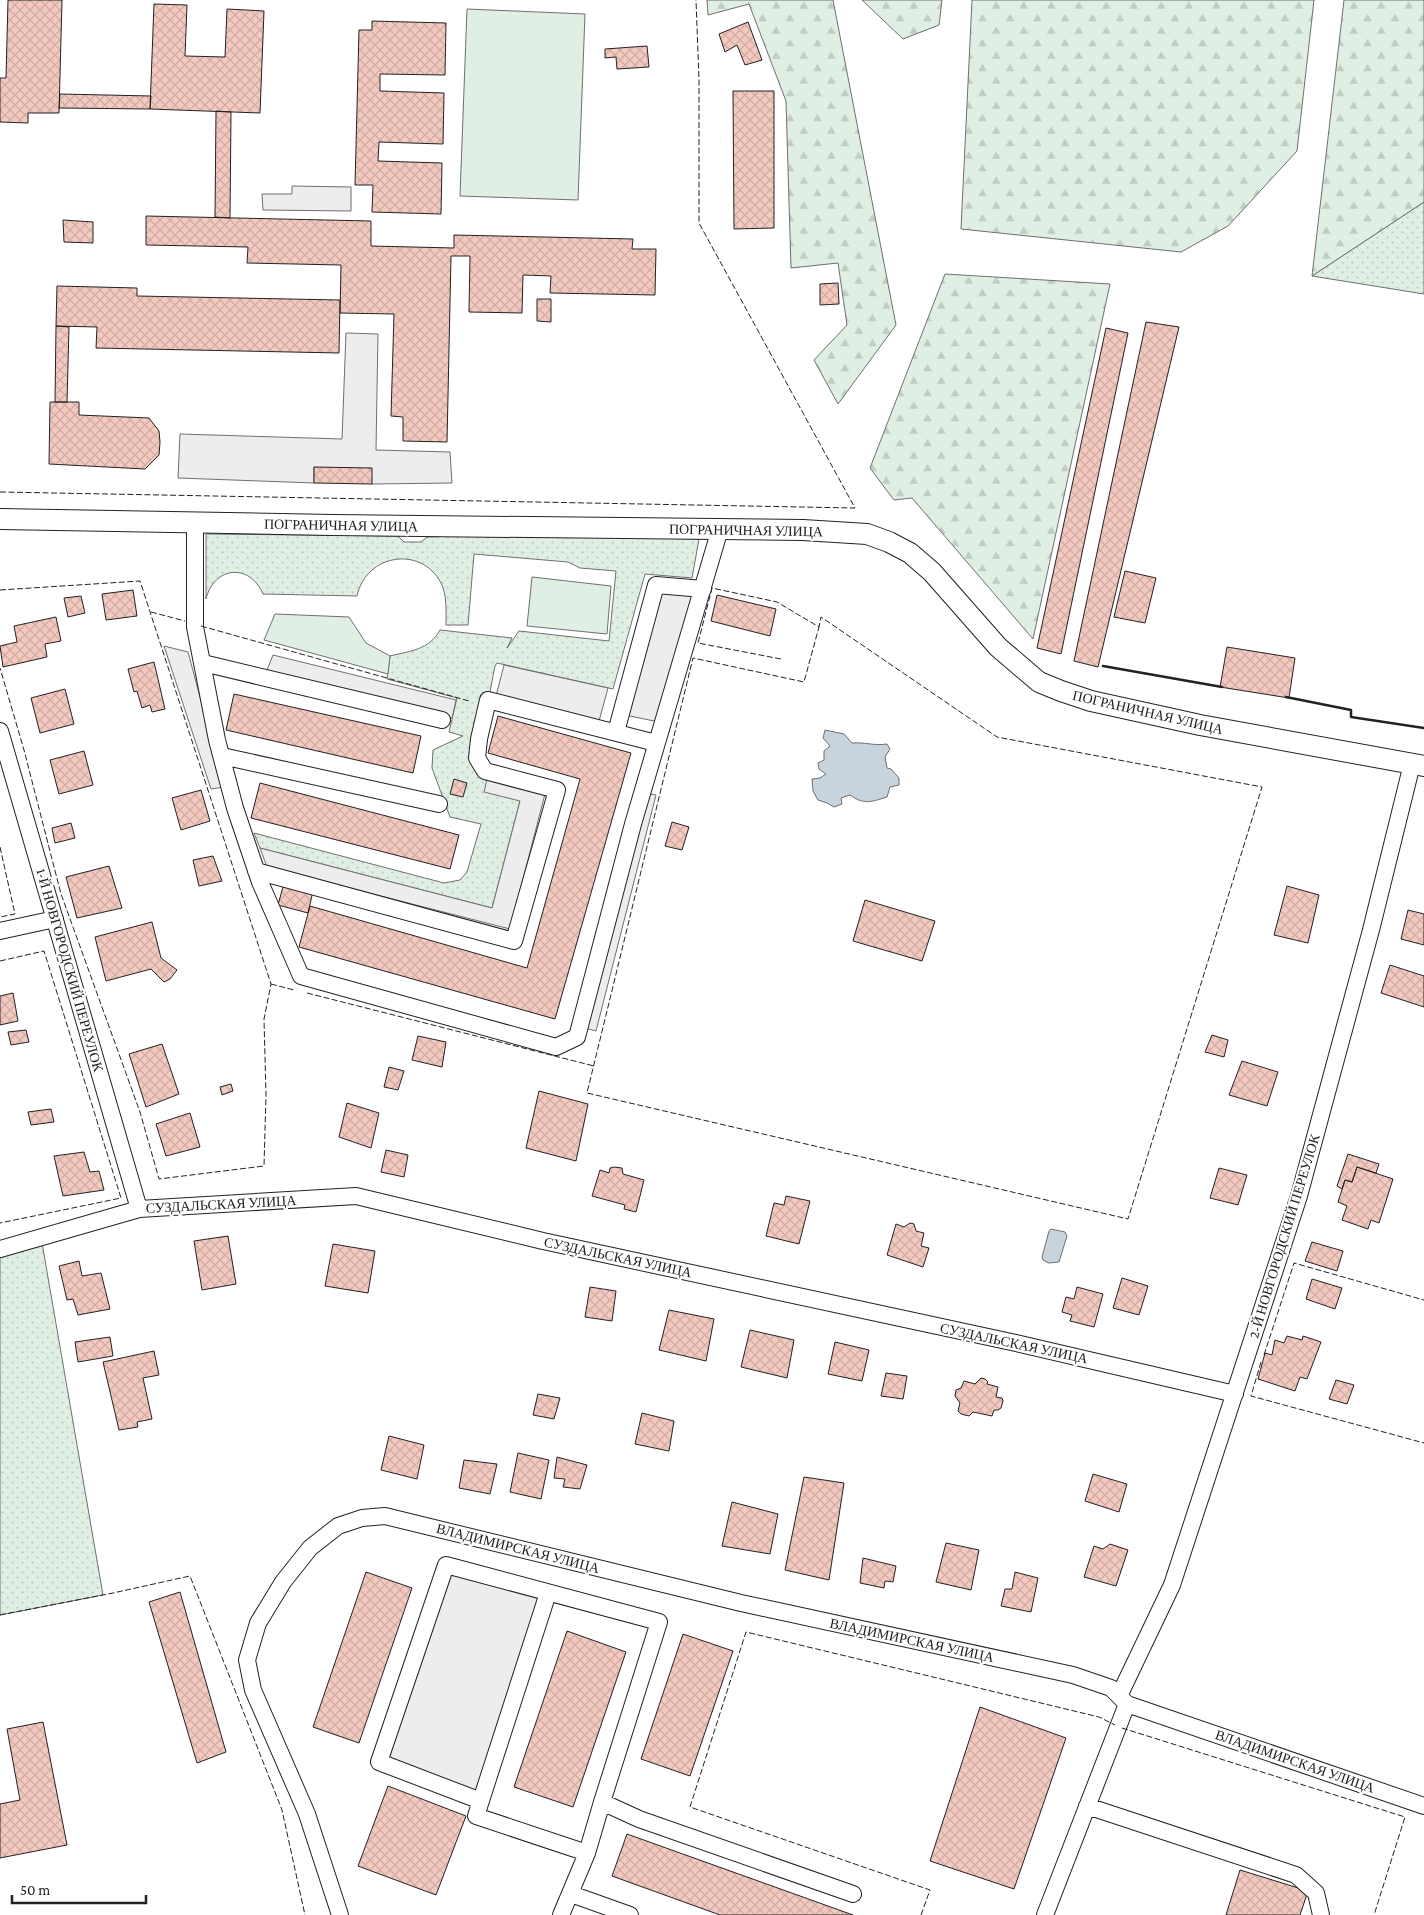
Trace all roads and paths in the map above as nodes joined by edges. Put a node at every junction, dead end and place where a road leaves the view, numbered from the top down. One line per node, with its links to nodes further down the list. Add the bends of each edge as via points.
1 (0, 519): 2 (street, ПОГРАНИЧНАЯ УЛИЦА)
2 (195, 523): 3 (street, ПОГРАНИЧНАЯ УЛИЦА); 5 (street, via 195,627)
3 (720, 529): 4 (street); 11 (street, ПОГРАНИЧНАЯ УЛИЦА, via 844,531 867,534 889,542 910,553 932,572 998,647 1039,682 1091,702)
4 (703, 589): 8 (street, via 656,585); 9 (street)
5 (203, 663): 6 (street); 10 (street)
6 (442, 720)
7 (0, 731): 14 (street, 1-Й НОВГОРОДСКИЙ ПЕРЕУЛОК)
8 (616, 732): 9 (street); 13 (street, via 488,700 478,739 477,758 485,771 557,790 514,942)
9 (656, 743): 13 (street, via 577,1037 556,1047 301,976)
10 (222, 756): 12 (street); 13 (street)
11 (1418, 765): 18 (street, 2-Й НОВГОРОДСКИЙ ПЕРЕУЛОК, via 1299,1196)
12 (439, 804)
13 (256, 872)
14 (55, 919): 15 (street); 16 (street, 1-Й НОВГОРОДСКИЙ ПЕРЕУЛОК)
15 (0, 931)
16 (139, 1209): 17 (street, СУЗДАЛЬСКАЯ УЛИЦА); 18 (street, СУЗДАЛЬСКАЯ УЛИЦА, via 356,1196 543,1241 1016,1343)
17 (0, 1250)
18 (1235, 1394): 20 (street, 2-Й НОВГОРОДСКИЙ ПЕРЕУЛОК, via 1172,1585)
19 (548, 1593): 21 (street); 21 (street, via 446,1565 379,1762); 22 (street, via 659,1622)
20 (1123, 1700): 23 (street, 2-Й НОВГОРОДСКИЙ ПЕРЕУЛОК); 24 (street, ВЛАДИМИРСКАЯ УЛИЦА); 28 (street, ВЛАДИМИРСКАЯ УЛИЦА, via 1111,1688 1073,1676 742,1603 385,1516 362,1518 338,1526 310,1548 283,1582 258,1623 247,1660 253,1690 307,1814)
21 (481, 1800): 25 (street, via 476,1816)
22 (602, 1802): 25 (street); 27 (street, via 639,1819)
23 (1087, 1806): 31 (street, 2-Й НОВГОРОДСКИЙ ПЕРЕУЛОК); 32 (street, via 1296,1874 1316,1893)
24 (1424, 1806)
25 (587, 1853): 26 (street)
26 (571, 1894): 29 (street); 30 (street)
27 (853, 1894)
28 (340, 1915)
29 (561, 1915)
30 (630, 1915)
31 (1045, 1915)
32 (1321, 1915)

